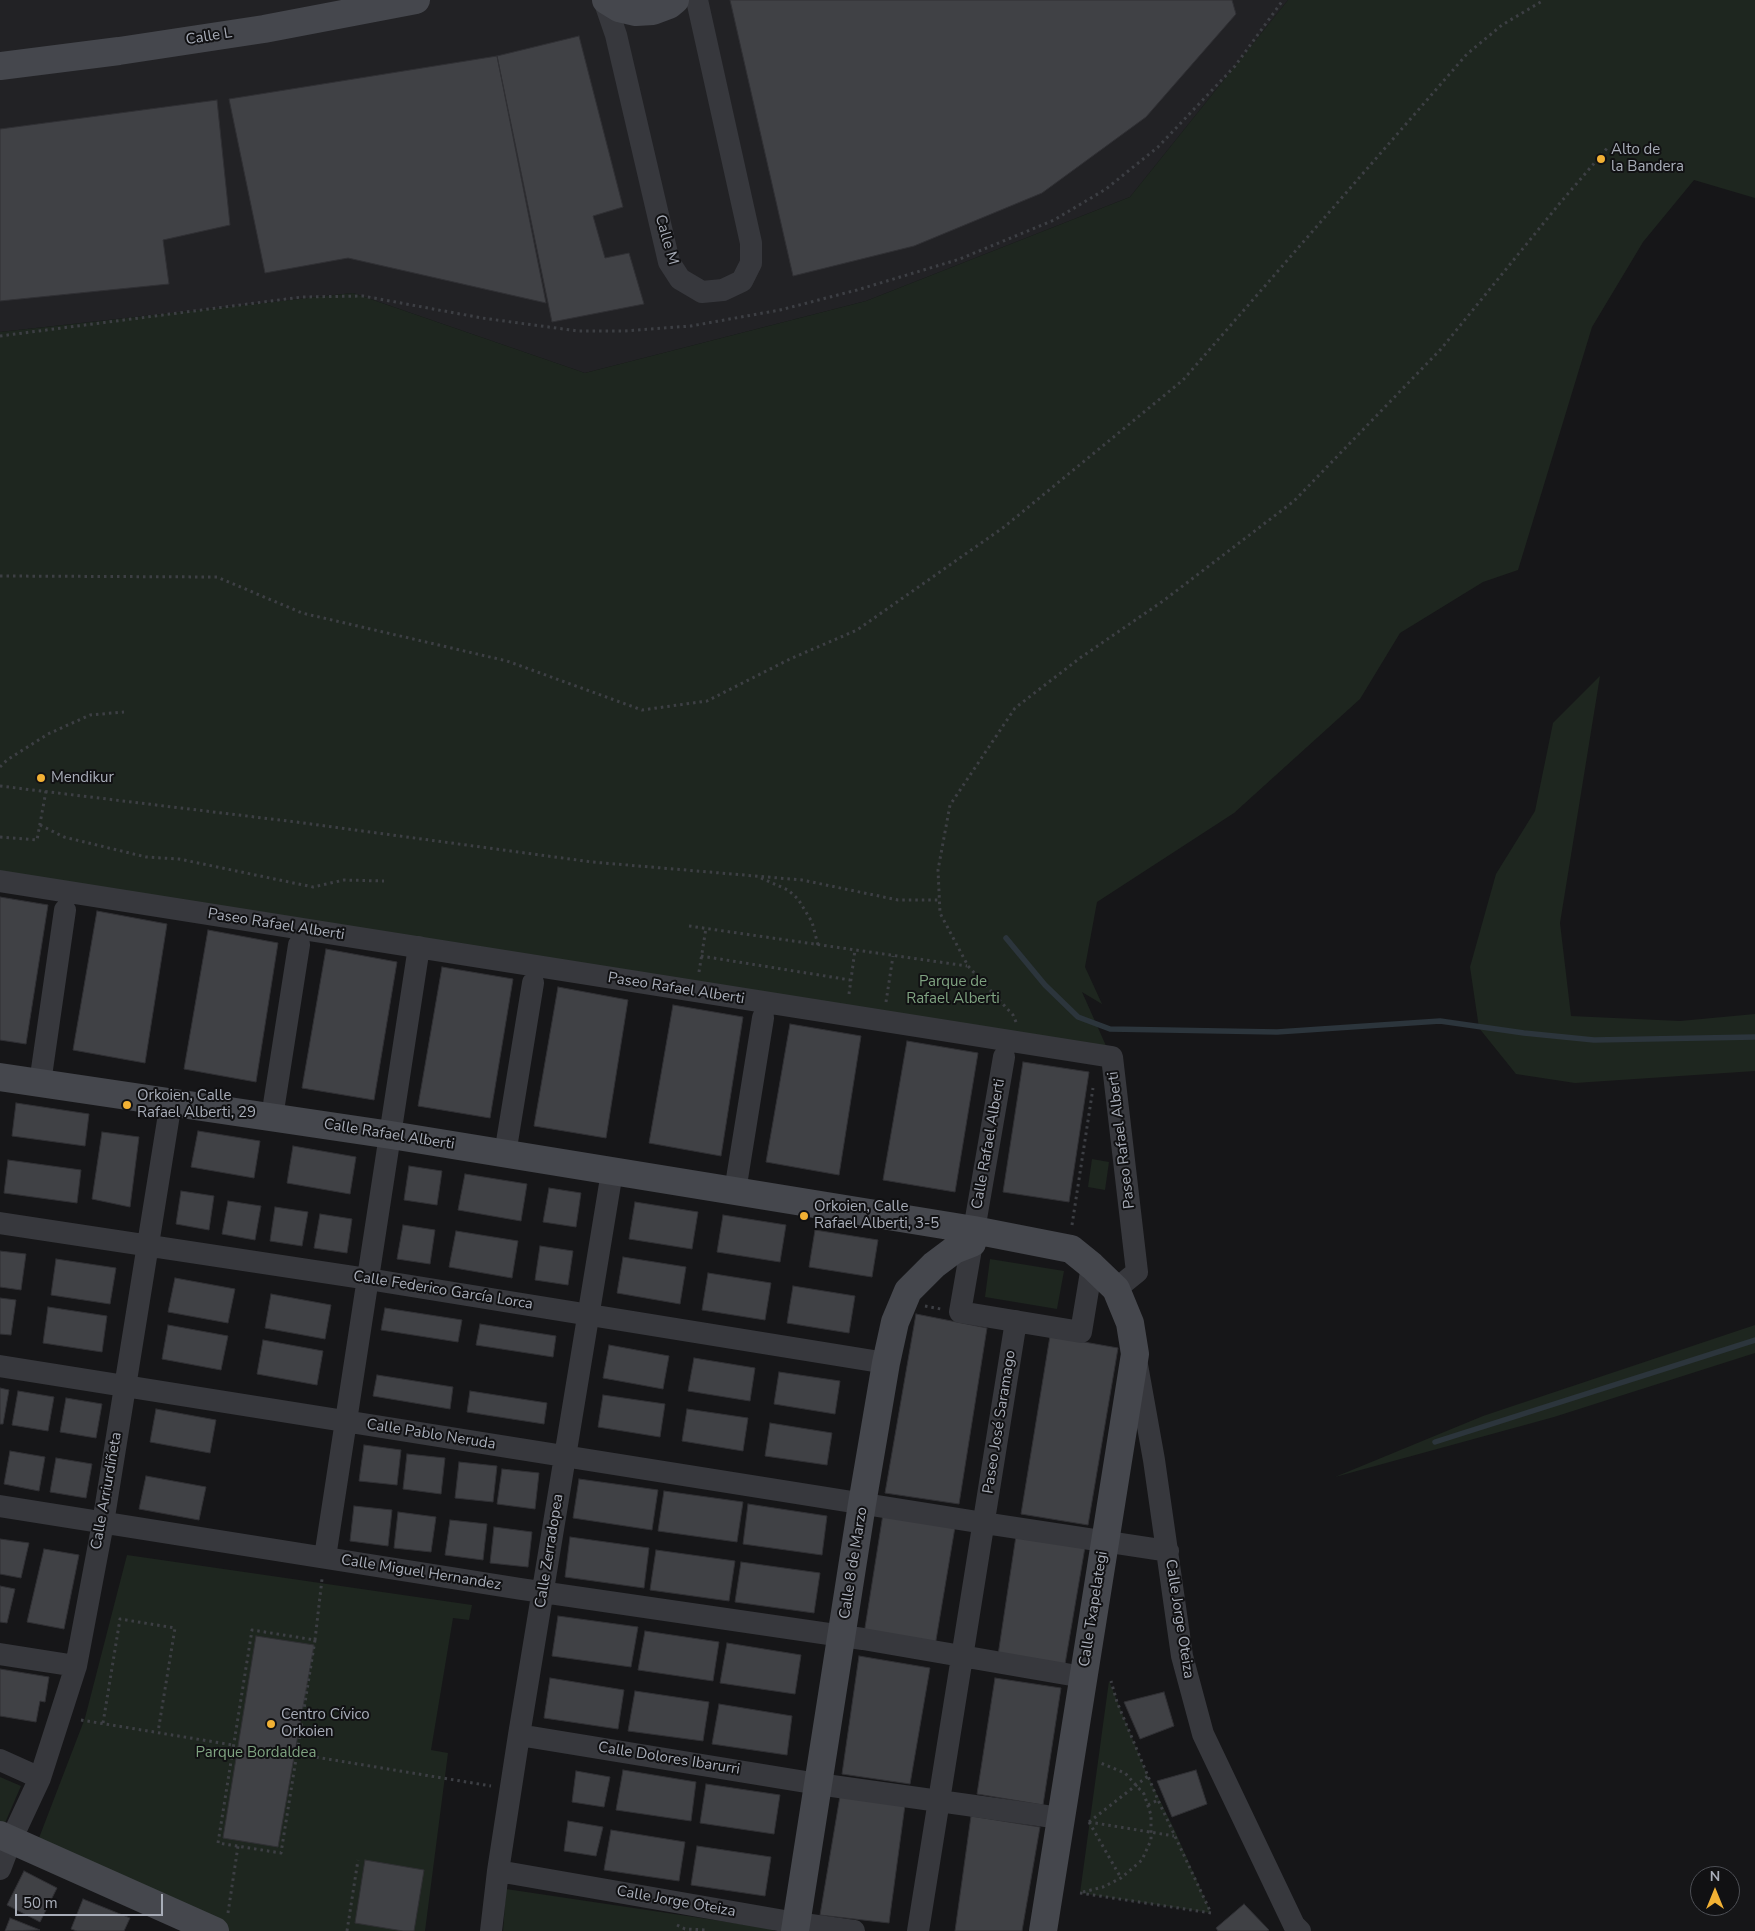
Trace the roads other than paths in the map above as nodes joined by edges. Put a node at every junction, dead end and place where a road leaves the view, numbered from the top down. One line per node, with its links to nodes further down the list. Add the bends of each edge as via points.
1 (416, 0): 5 (street, Calle L, via 264,29)
2 (605, 0): 3 (street, via 636,12 653,11); 4 (street, Calle M, via 669,262 680,279 702,292 723,290 742,281 751,263 751,243)
3 (675, 0)
4 (697, 0)
5 (0, 66)
6 (0, 881): 9 (street, Paseo Rafael Alberti)
7 (65, 910): 14 (street)
8 (298, 945): 16 (street)
9 (419, 947): 17 (street); 26 (street, Paseo Rafael Alberti, via 1112,1057 1137,1272)
10 (533, 982): 18 (street)
11 (763, 1018): 20 (street)
12 (1004, 1057): 22 (street, Calle Rafael Alberti)
13 (0, 1077): 14 (street, Calle Rafael Alberti)
14 (40, 1083): 15 (street, Calle Rafael Alberti)
15 (171, 1102): 16 (street, Calle Rafael Alberti); 23 (street, Calle Arriurdiñeta)
16 (272, 1118): 17 (street, Calle Rafael Alberti)
17 (391, 1135): 18 (street, Calle Rafael Alberti); 25 (street)
18 (505, 1154): 19 (street, Calle Rafael Alberti)
19 (612, 1172): 20 (street, Calle Rafael Alberti); 27 (street, Calle Zerradopea)
20 (735, 1191): 22 (street, Calle Rafael Alberti)
21 (0, 1223): 23 (street, Calle Federico García Lorca)
22 (973, 1236): 24 (street, Calle Rafael Alberti, via 1072,1249); 28 (street, via 960,1312); 30 (street, Calle 8 de Marzo, via 934,1264 908,1291 895,1322)
23 (146, 1246): 25 (street, Calle Federico García Lorca); 32 (street, Calle Arriurdiñeta)
24 (1092, 1266): 26 (street, Calle Rafael Alberti); 28 (street, via 1081,1332)
25 (368, 1279): 27 (street, Calle Federico García Lorca); 33 (street)
26 (1116, 1289): 29 (street, Calle Txapelategi, via 1130,1323)
27 (589, 1315): 30 (street, Calle Federico García Lorca); 34 (street, Calle Zerradopea)
28 (1016, 1321): 38 (street, Paseo José Saramago)
29 (1135, 1354): 39 (street, Calle Txapelategi); 40 (street, Calle Jorge Oteiza)
30 (886, 1363): 35 (street, Calle 8 de Marzo)
31 (0, 1366): 32 (street, Calle Pablo Neruda)
32 (125, 1384): 33 (street, Calle Pablo Neruda); 37 (street, Calle Arriurdiñeta)
33 (345, 1421): 34 (street, Calle Pablo Neruda); 41 (street)
34 (565, 1456): 35 (street, Calle Pablo Neruda); 42 (street, Calle Zerradopea)
35 (862, 1504): 38 (street); 43 (street, Calle 8 de Marzo)
36 (0, 1506): 37 (street, Calle Miguel Hernandez)
37 (103, 1523): 41 (street, Calle Miguel Hernandez); 46 (street, Calle Arriurdiñeta)
38 (984, 1523): 39 (street); 45 (street, Paseo José Saramago)
39 (1104, 1542): 40 (street); 47 (street, Calle Txapelategi)
40 (1168, 1551): 59 (street, Calle Jorge Oteiza, via 1182,1656 1203,1734)
41 (324, 1568): 42 (street, Calle Miguel Hernandez)
42 (543, 1592): 43 (street, Calle Miguel Hernandez); 48 (street, Calle Zerradopea)
43 (842, 1636): 45 (street); 51 (street, Calle 8 de Marzo)
44 (0, 1654): 46 (street)
45 (962, 1656): 47 (street); 52 (street, Paseo José Saramago)
46 (76, 1666): 50 (street, Calle Arriurdiñeta)
47 (1083, 1676): 53 (street, Calle Txapelategi)
48 (519, 1735): 51 (street, Calle Dolores Ibarurri); 56 (street, Calle Zerradopea)
49 (0, 1760): 50 (street)
50 (40, 1778): 54 (street, Calle Arriurdiñeta)
51 (818, 1784): 52 (street); 58 (street, Calle 8 de Marzo)
52 (939, 1800): 53 (street); 62 (street, Paseo José Saramago)
53 (1060, 1818): 63 (street, Calle Txapelategi)
54 (6, 1838): 55 (street, Calle Arriurdiñeta); 57 (street)
55 (0, 1869)
56 (498, 1872): 58 (street, Calle Jorge Oteiza); 60 (street, Calle Zerradopea)
57 (221, 1926)
58 (795, 1927): 61 (street, Calle Jorge Oteiza)
59 (1294, 1929)
60 (492, 1931)
61 (854, 1931)
62 (918, 1931)
63 (1042, 1931)

